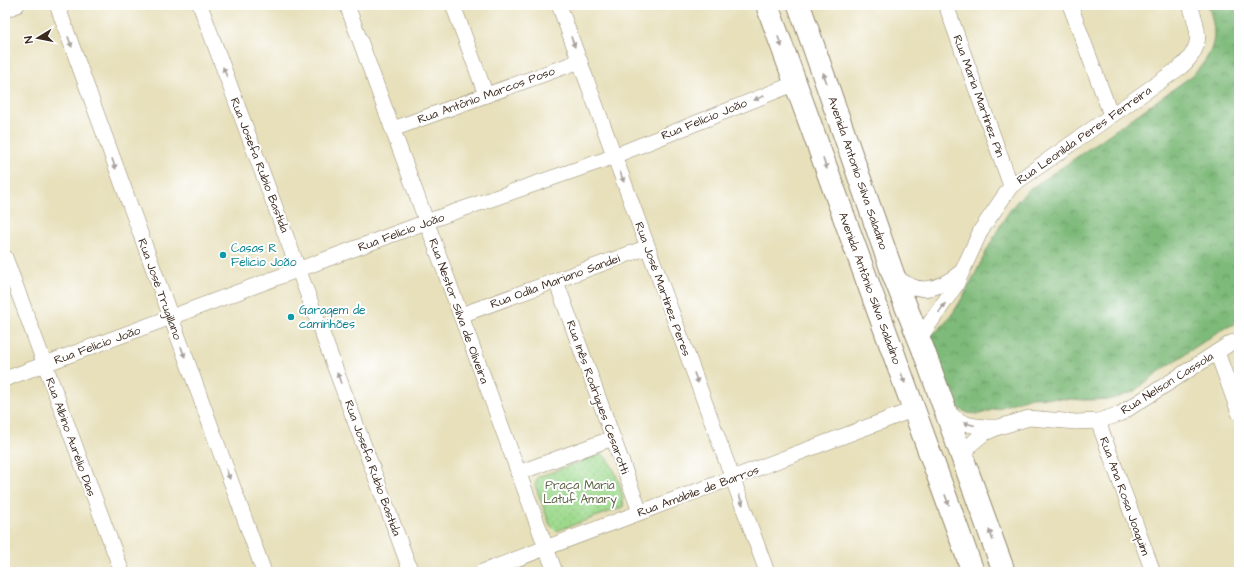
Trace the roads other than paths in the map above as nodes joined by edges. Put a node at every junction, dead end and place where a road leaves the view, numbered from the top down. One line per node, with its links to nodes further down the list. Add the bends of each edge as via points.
1 (17, 5): 12 (street)
2 (57, 5): 29 (street, Rua José Trugillano, one-way to 29)
3 (200, 5): 24 (street, Rua Josefa Rubio Bastida, one-way to 3)
4 (347, 5): 17 (street, Rua Nestor Silva de Oliveira)
5 (453, 5): 15 (street)
6 (559, 5): 13 (street, Rua José Martinez Peres, one-way to 13)
7 (767, 5): 14 (main road, Avenida Antônio Silva Saladino, one-way to 14)
8 (799, 5): 20 (main road, Avenida Antonio Silva Saladino, one-way to 8)
9 (946, 5): 19 (street, Rua Maria Martinez Pin)
10 (1070, 5): 16 (street)
11 (1190, 5): 16 (street, Rua Leonilda Peres Ferreira, via 1198,33 1195,50 1190,59)
12 (5, 10)
13 (580, 61): 15 (street, Rua Antônio Marcos Poso); 18 (street, Rua José Martinez Peres)
14 (796, 83): 18 (street, Rua Felício João, one-way to 18); 20 (main road, via 808,86 820,99); 36 (main road, Avenida Antônio Silva Saladino, one-way to 36)
15 (486, 95): 17 (street, Rua Antônio Marcos Poso)
16 (1111, 115): 19 (street, Rua Leonilda Peres Ferreira)
17 (393, 129): 21 (street, Rua Nestor Silva de Oliveira)
18 (614, 155): 21 (street, Rua Felício João); 22 (street, Rua José Martinez Peres, one-way to 22)
19 (1011, 186): 25 (street, Rua Leonilda Peres Ferreira, via 981,230)
20 (871, 211): 26 (main road, Avenida Antonio Silva Saladino)
21 (426, 222): 24 (street, Rua Felício João); 28 (street, Rua Nestor Silva de Oliveira)
22 (648, 247): 27 (street, Rua Odila Mariano Sandei); 43 (street, Rua José Martinez Peres, one-way to 43)
23 (5, 257): 33 (street, Rua Albino Aurélio Dias)
24 (300, 269): 29 (street, Rua Felício João); 48 (street, Rua Josefa Rubio Bastida, one-way to 24)
25 (962, 271): 26 (street, Rua Leonilda Peres Ferreira, via 940,287 928,289 916,289); 30 (street, Rua Leonilda Peres Ferreira, one-way to 25, via 942,308)
26 (893, 274): 30 (main road, Avenida Antonio Silva Saladino)
27 (556, 281): 28 (street, Rua Odila Mariano Sandei); 40 (street, Rua Inês Rodrigues Cesarotti)
28 (461, 315): 42 (street, Rua Nestor Silva de Oliveira)
29 (170, 318): 33 (street, Rua Felício João); 47 (street, Rua José Trugillano, one-way to 47)
30 (919, 339): 35 (main road)
31 (1239, 340): 32 (street, Rua Nelson Cassola)
32 (1217, 352): 37 (street); 38 (street, Rua Nelson Cassola, via 1120,414)
33 (44, 364): 34 (street, Rua Felício João); 46 (street, Rua Albino Aurélio Dias)
34 (5, 379)
35 (944, 408): 39 (street, Rua Nelson Cassola, one-way to 35, via 970,426 951,416); 41 (main road)
36 (915, 409): 43 (street, Rua Amábile de Barros); 52 (main road, Avenida Antônio Silva Saladino, one-way to 52)
37 (1239, 413)
38 (1098, 421): 39 (street, Rua Nelson Cassola, via 1029,418); 54 (street, Rua Ana Rosa Joaquim)
39 (999, 427): 41 (street, Rua Nelson Cassola, via 983,434 970,445 967,451)
40 (613, 438): 42 (street); 44 (street, Rua Inês Rodrigues Cesarotti)
41 (967, 468): 53 (main road, one-way to 41)
42 (518, 473): 45 (street, Rua Nestor Silva de Oliveira)
43 (733, 479): 44 (street, Rua Amábile de Barros); 51 (street, Rua José Martinez Peres, one-way to 51)
44 (640, 512): 45 (street, Rua Amábile de Barros)
45 (546, 548): 49 (street, Rua Amábile de Barros); 50 (street, Rua Nestor Silva de Oliveira)
46 (122, 572)
47 (264, 572)
48 (411, 572)
49 (482, 572)
50 (555, 572)
51 (767, 572)
52 (973, 572)
53 (1004, 572)
54 (1153, 572)

